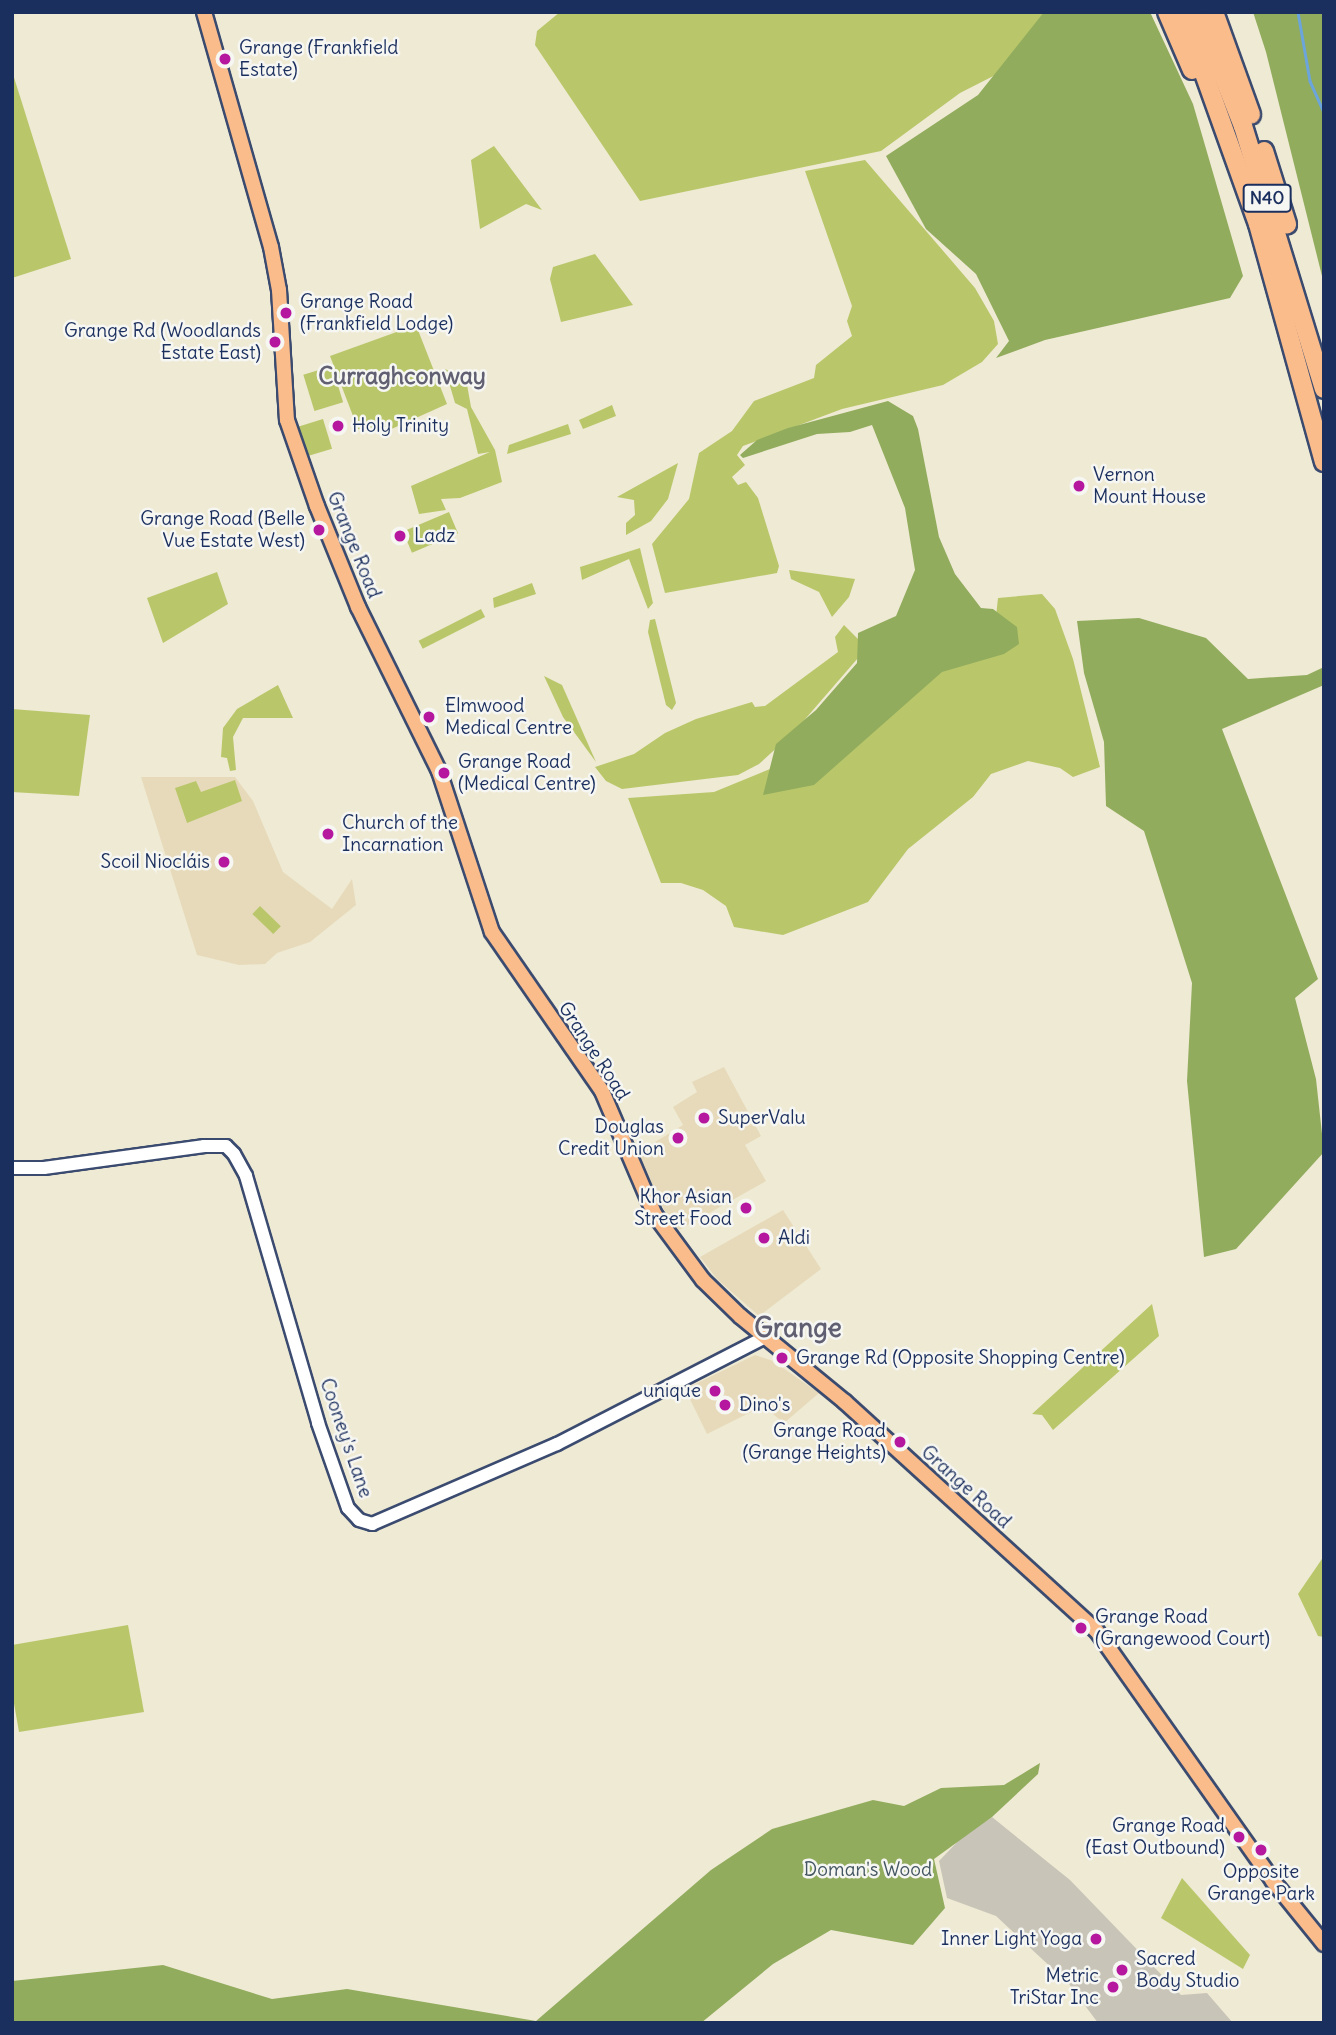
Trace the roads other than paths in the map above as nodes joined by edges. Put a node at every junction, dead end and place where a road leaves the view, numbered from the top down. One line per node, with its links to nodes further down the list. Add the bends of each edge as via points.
1 (204, 12): 13 (main road, Grange Road, via 271,247 291,438 358,607 443,782 492,932 602,1091 643,1193 673,1243 705,1282)
2 (1167, 12): 8 (highway)
3 (1182, 12): 8 (highway, N40)
4 (1198, 12): 7 (highway, N40)
5 (1214, 12): 6 (highway)
6 (1221, 31): 7 (highway); 9 (highway, via 1278,190)
7 (1243, 126): 10 (highway, N40)
8 (1258, 225): 11 (highway, N40)
9 (1324, 360)
10 (1324, 389)
11 (1324, 462)
12 (12, 1168): 13 (street, Cooney's Lane, via 226,1146 246,1176 318,1424 348,1508 359,1520 372,1524 557,1444)
13 (765, 1337): 14 (main road, Grange Road, via 845,1402 1096,1630 1273,1881)
14 (1324, 1944)

